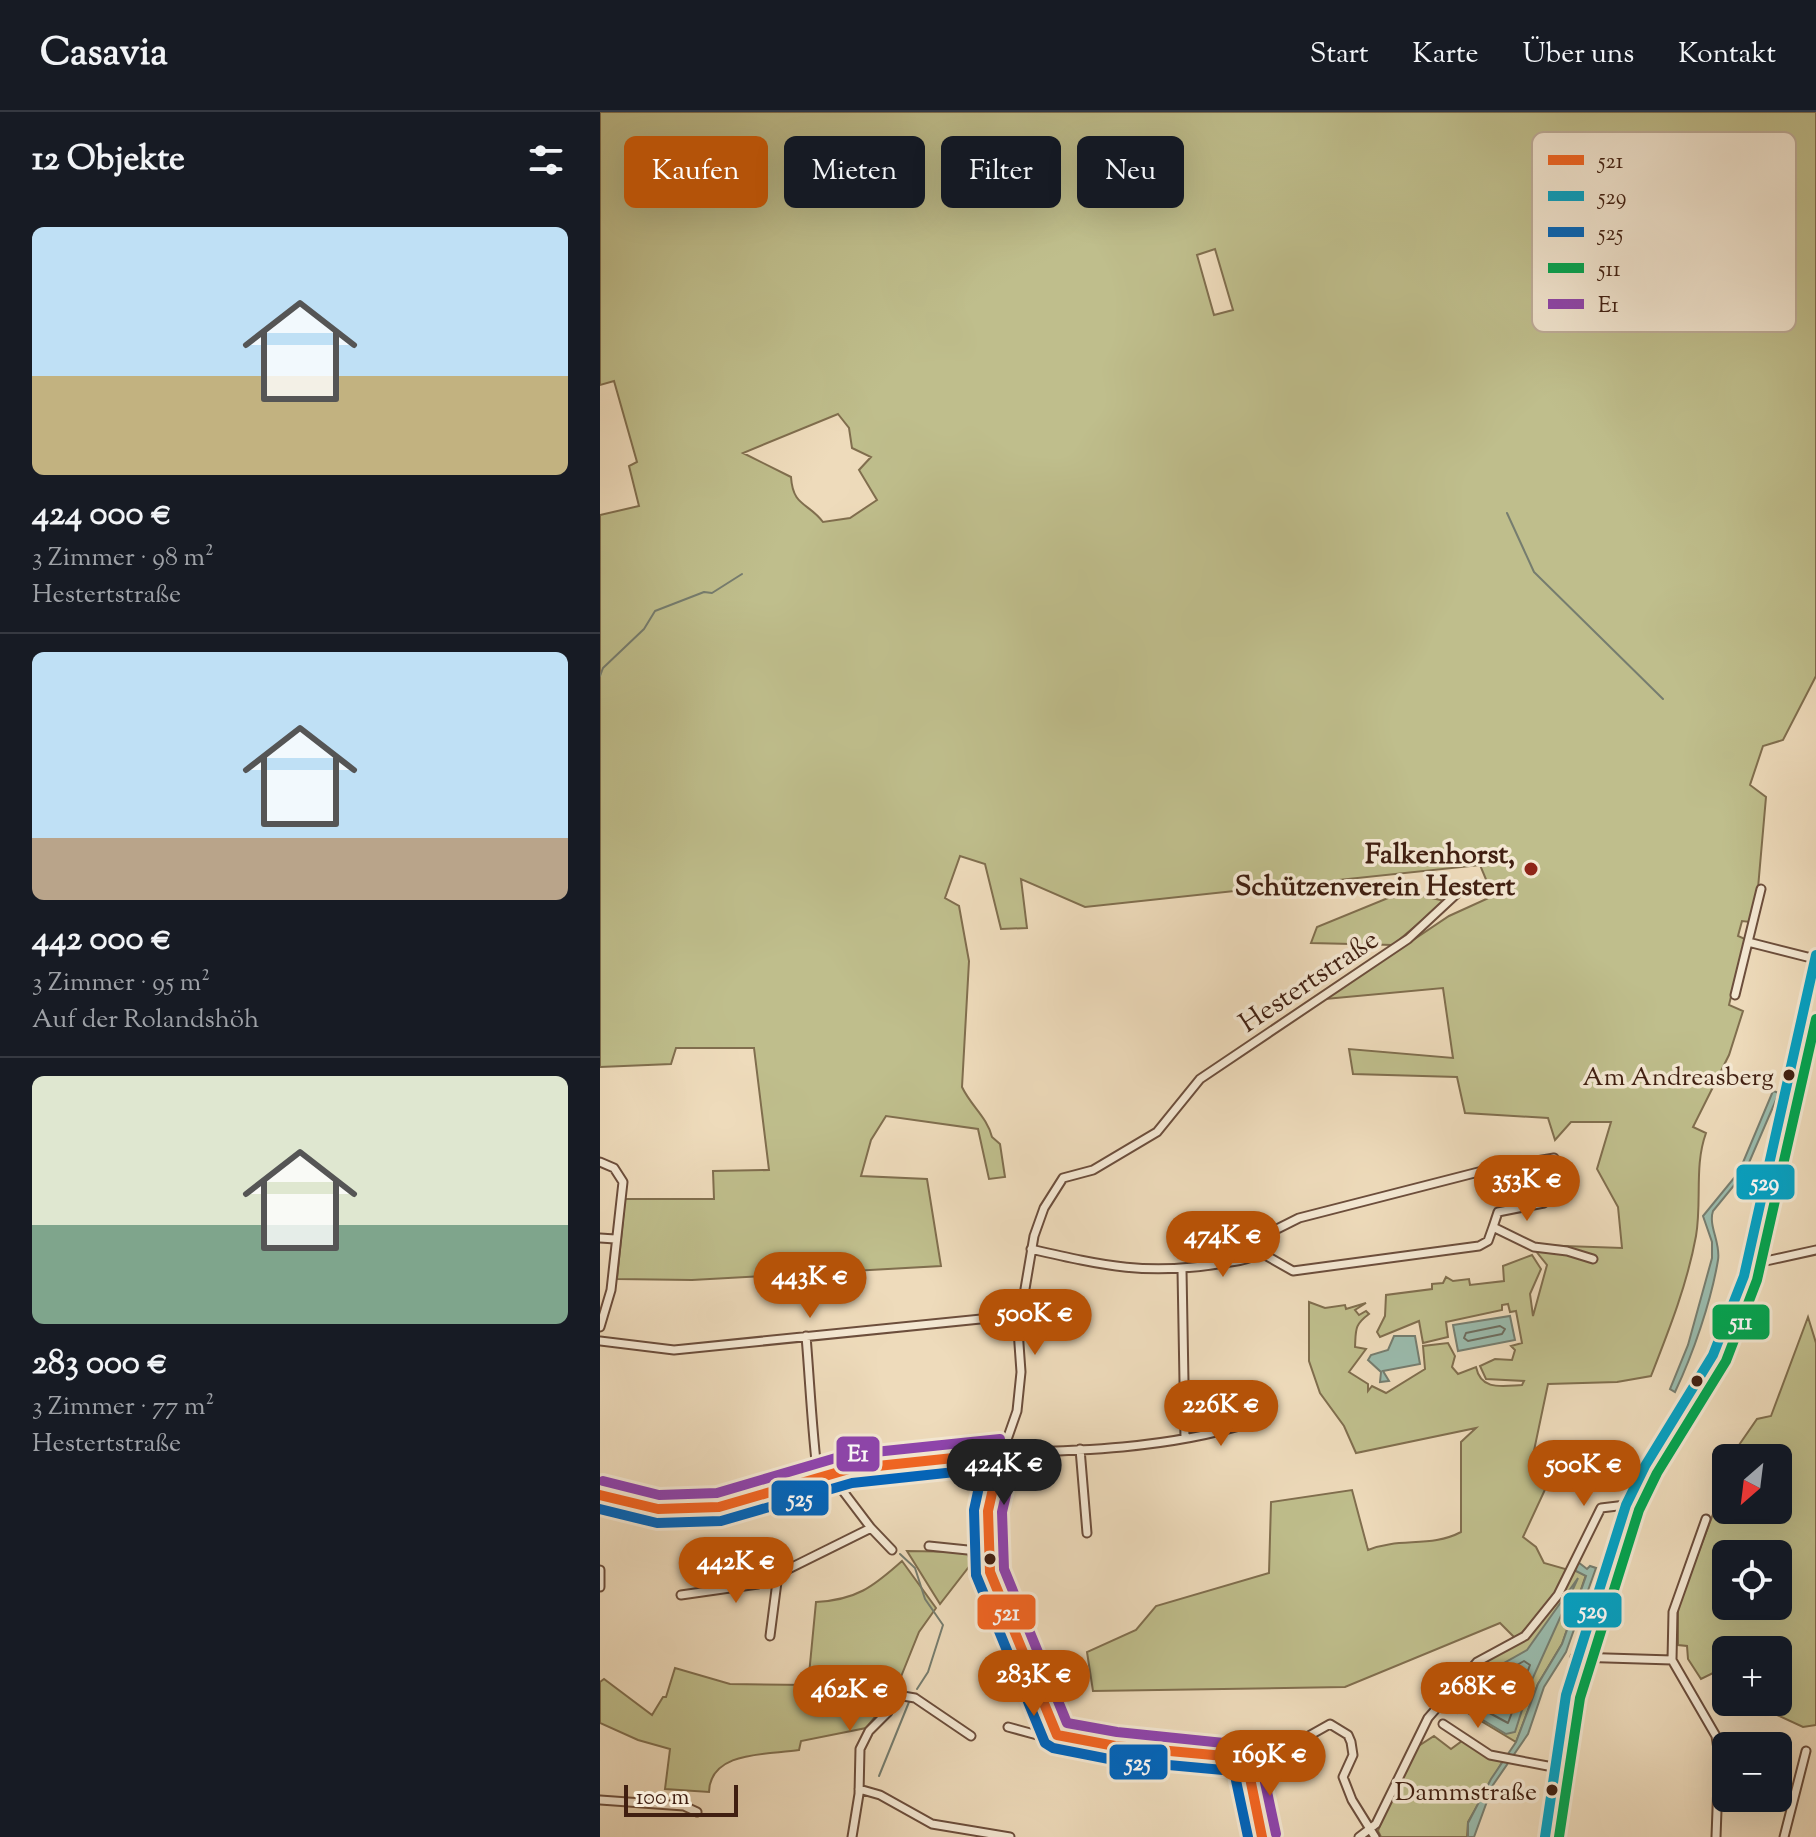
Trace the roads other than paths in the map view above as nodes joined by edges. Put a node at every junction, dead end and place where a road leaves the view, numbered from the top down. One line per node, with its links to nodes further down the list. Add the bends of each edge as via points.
1 (1465, 886): 14 (street, Hestertstraße, via 1408,939 1200,1079 1157,1132 1093,1170 1063,1178 1044,1208)
2 (1761, 889): 3 (street)
3 (1748, 942): 4 (street); 5 (street)
4 (1816, 957): 6 (main road)
5 (1735, 995)
6 (1797, 1044): 7 (street); 18 (main road)
7 (1816, 1048)
8 (1554, 1158): 16 (street, via 1494,1168 1299,1218 1267,1234)
9 (600, 1162): 13 (street, via 614,1168 623,1182)
10 (1544, 1203): 11 (street, via 1498,1212)
11 (1493, 1227): 16 (street, via 1488,1241 1479,1246 1293,1271); 17 (street, via 1534,1247)
12 (600, 1238): 13 (street)
13 (615, 1239): 21 (street, via 611,1290)
14 (1031, 1249): 19 (street, via 1114,1268); 20 (street, Hestertstraße)
15 (1816, 1250): 18 (street)
16 (1258, 1251): 19 (street, via 1248,1259)
17 (1593, 1259)
18 (1749, 1260): 31 (main road, via 1718,1345)
19 (1182, 1270): 25 (street)
20 (1020, 1315): 22 (street); 27 (street, Hestertstraße, via 1019,1394)
21 (600, 1327)
22 (806, 1336): 23 (street, via 674,1350); 29 (street)
23 (600, 1341)
24 (1249, 1423): 25 (street)
25 (1185, 1438): 26 (street)
26 (1080, 1449): 27 (street); 34 (street)
27 (1001, 1453): 28 (street); 37 (street, Hestertstraße, via 988,1511)
28 (830, 1474): 29 (street); 33 (street)
29 (818, 1479): 30 (street, via 719,1507 658,1509)
30 (600, 1495)
31 (1626, 1505): 43 (main road); 55 (street, via 1601,1508 1558,1595 1525,1636 1477,1662 1428,1718)
32 (1706, 1519): 44 (street, via 1673,1612)
33 (871, 1528): 36 (street); 39 (street)
34 (1087, 1533)
35 (929, 1546): 37 (street)
36 (892, 1550)
37 (987, 1552): 47 (street, Hestertstraße, via 996,1595)
38 (600, 1570): 40 (street)
39 (778, 1574): 41 (street, via 742,1589); 42 (street)
40 (600, 1587)
41 (681, 1595)
42 (770, 1636)
43 (1575, 1657): 44 (street); 51 (main road)
44 (1672, 1660): 61 (street, via 1716,1736)
45 (1443, 1724): 51 (street, via 1483,1751)
46 (1008, 1727): 47 (street)
47 (1057, 1735): 50 (street, via 1115,1746 1242,1756)
48 (971, 1736): 52 (street, via 915,1698 897,1695 864,1739)
49 (1806, 1751): 62 (street)
50 (1249, 1764): 55 (street, via 1324,1725 1336,1726 1348,1735 1353,1755 1343,1777); 58 (street)
51 (1553, 1767): 60 (main road)
52 (859, 1789): 56 (street); 57 (street, via 932,1824)
53 (600, 1800): 54 (street, via 684,1806)
54 (697, 1812)
55 (1373, 1834): 59 (street)
56 (852, 1837)
57 (1010, 1837)
58 (1262, 1837)
59 (1359, 1837)
60 (1545, 1837)
61 (1716, 1837)
62 (1784, 1837)

